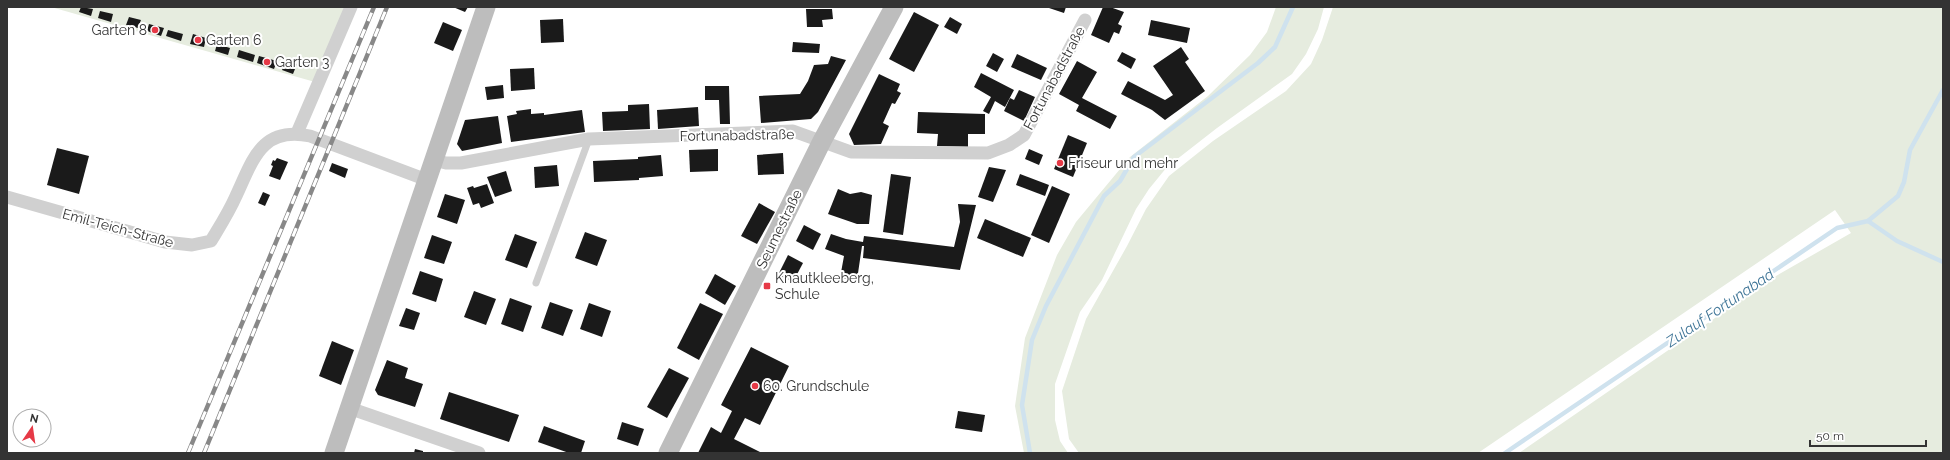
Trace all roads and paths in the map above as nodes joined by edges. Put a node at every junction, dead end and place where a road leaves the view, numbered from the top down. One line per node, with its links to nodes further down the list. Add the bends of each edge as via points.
1 (351, 7): 5 (street)
2 (486, 7): 8 (street)
3 (894, 7): 7 (street, Seumestraße)
4 (1085, 20): 7 (street, Fortunabadstraße, via 1024,134 1009,145 988,153 851,152)
5 (297, 133): 9 (street, Emil-Teich-Straße); 10 (street, Emil-Teich-Straße, via 284,134 270,141 256,153 225,219 211,241 192,246 165,242)
6 (589, 139): 7 (street, Fortunabadstraße, via 794,131); 8 (street, Fortunabadstraße, via 461,163); 11 (lane)
7 (822, 141): 15 (street, Seumestraße)
8 (434, 160): 9 (street)
9 (427, 180): 12 (street)
10 (7, 197)
11 (536, 283)
12 (349, 408): 13 (street); 14 (street)
13 (334, 453)
14 (479, 453)
15 (668, 453)

